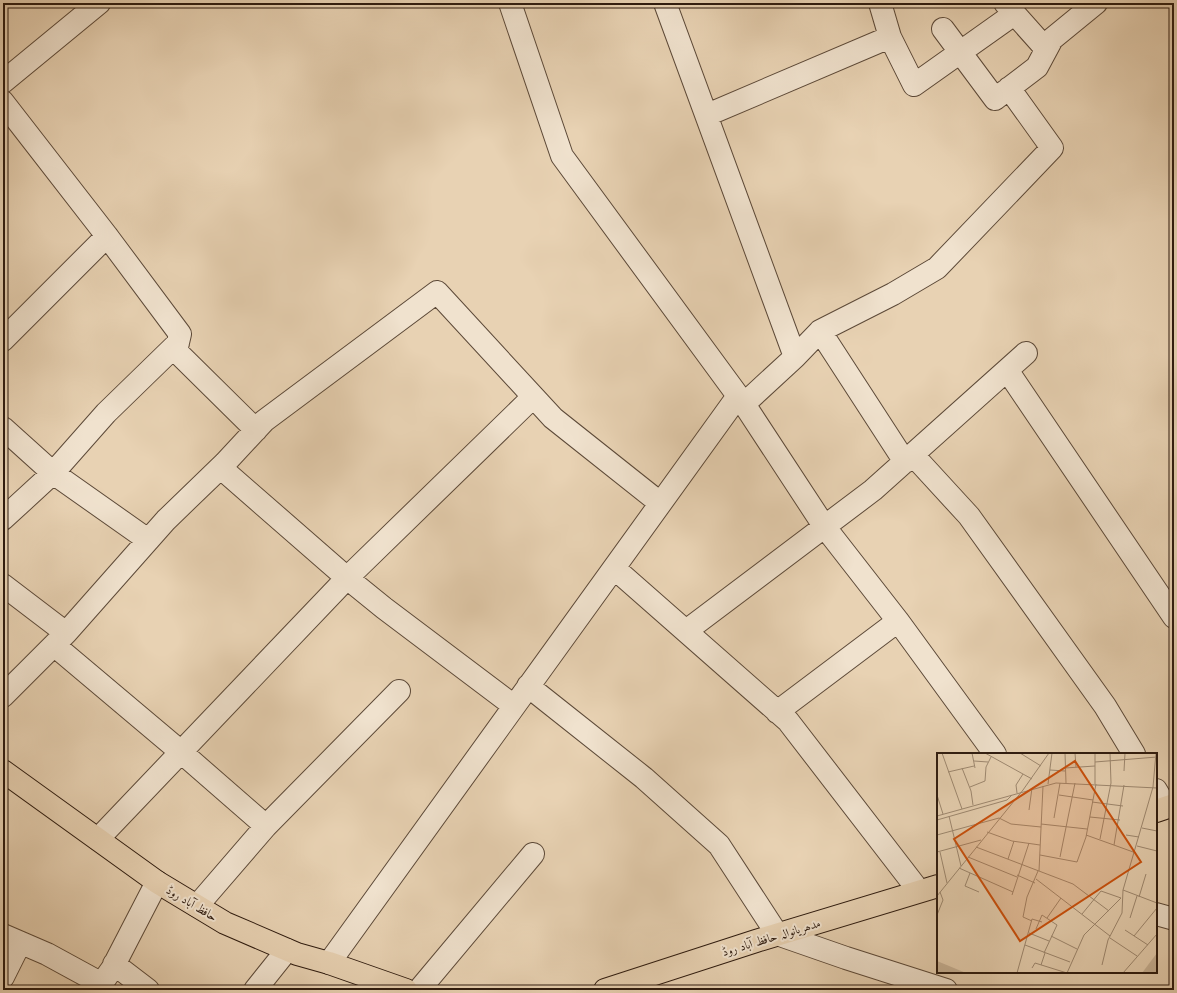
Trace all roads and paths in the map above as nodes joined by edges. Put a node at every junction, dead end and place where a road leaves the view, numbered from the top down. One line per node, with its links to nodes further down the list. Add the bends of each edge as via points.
1 (99, 3): 11 (street)
2 (510, 3): 23 (street, via 562,156)
3 (666, 3): 14 (street)
4 (880, 3): 8 (street)
5 (1085, 6): 9 (street, via 1052,39)
6 (1010, 8): 9 (street); 10 (street)
7 (943, 29): 10 (street)
8 (890, 37): 10 (street, via 914,85); 14 (street)
9 (1046, 50): 12 (street, via 1037,67)
10 (960, 52): 12 (street, via 995,99)
11 (3, 82)
12 (1009, 88): 16 (street, via 1052,148 937,268 893,294)
13 (3, 102): 15 (street)
14 (707, 115): 20 (street)
15 (107, 236): 17 (street); 18 (street, via 180,334)
16 (820, 331): 20 (street); 26 (street)
17 (3, 340)
18 (178, 343): 25 (street, via 176,351); 28 (street, via 106,413)
19 (1026, 353): 21 (street)
20 (795, 357): 23 (street)
21 (1007, 370): 26 (street); 36 (street)
22 (533, 397): 25 (street, via 437,292 264,421); 29 (street, via 553,418); 34 (street)
23 (741, 400): 29 (street); 31 (street)
24 (3, 428): 28 (street)
25 (256, 430): 27 (street)
26 (909, 458): 31 (street, via 873,490); 47 (street, via 969,516 1105,706)
27 (221, 468): 32 (street); 34 (street)
28 (52, 473): 30 (street); 32 (street)
29 (660, 503): 33 (street)
30 (3, 520)
31 (824, 526): 37 (street); 38 (street)
32 (148, 540): 39 (street)
33 (614, 568): 38 (street); 40 (street)
34 (347, 578): 43 (street); 45 (street)
35 (3, 585): 39 (street)
36 (1174, 617)
37 (898, 621): 44 (street); 46 (street)
38 (686, 631): 44 (street)
39 (60, 639): 42 (street); 45 (street)
40 (528, 686): 43 (street); 57 (street, via 644,778 719,845)
41 (399, 691): 49 (street)
42 (3, 696)
43 (514, 706): 60 (street)
44 (778, 712): 53 (street)
45 (181, 752): 49 (street); 50 (street)
46 (994, 753)
47 (1133, 753)
48 (3, 771): 50 (main road, حافظ آباد روڈ)
49 (266, 826): 54 (street)
50 (98, 839): 52 (main road, حافظ آباد روڈ)
51 (533, 854): 67 (street)
52 (157, 882): 54 (main road, حافظ آباد روڈ); 61 (street)
53 (929, 888): 57 (main road, مدھریانوالہ حافظ آباد روڈ)
54 (197, 906): 59 (main road, حافظ آباد روڈ, via 225,923)
55 (1157, 914): 56 (street)
56 (1174, 919)
57 (777, 934): 68 (main road, مدھریانوالہ حافظ آباد روڈ); 69 (street)
58 (11, 939): 62 (street); 63 (street, via 47,954)
59 (287, 950): 60 (main road, حافظ آباد روڈ); 65 (street)
60 (329, 963): 66 (main road, حافظ آباد روڈ)
61 (114, 964): 63 (street); 64 (street)
62 (3, 977)
63 (100, 987)
64 (148, 990)
65 (255, 990)
66 (406, 990)
67 (419, 990)
68 (605, 990)
69 (946, 990)

